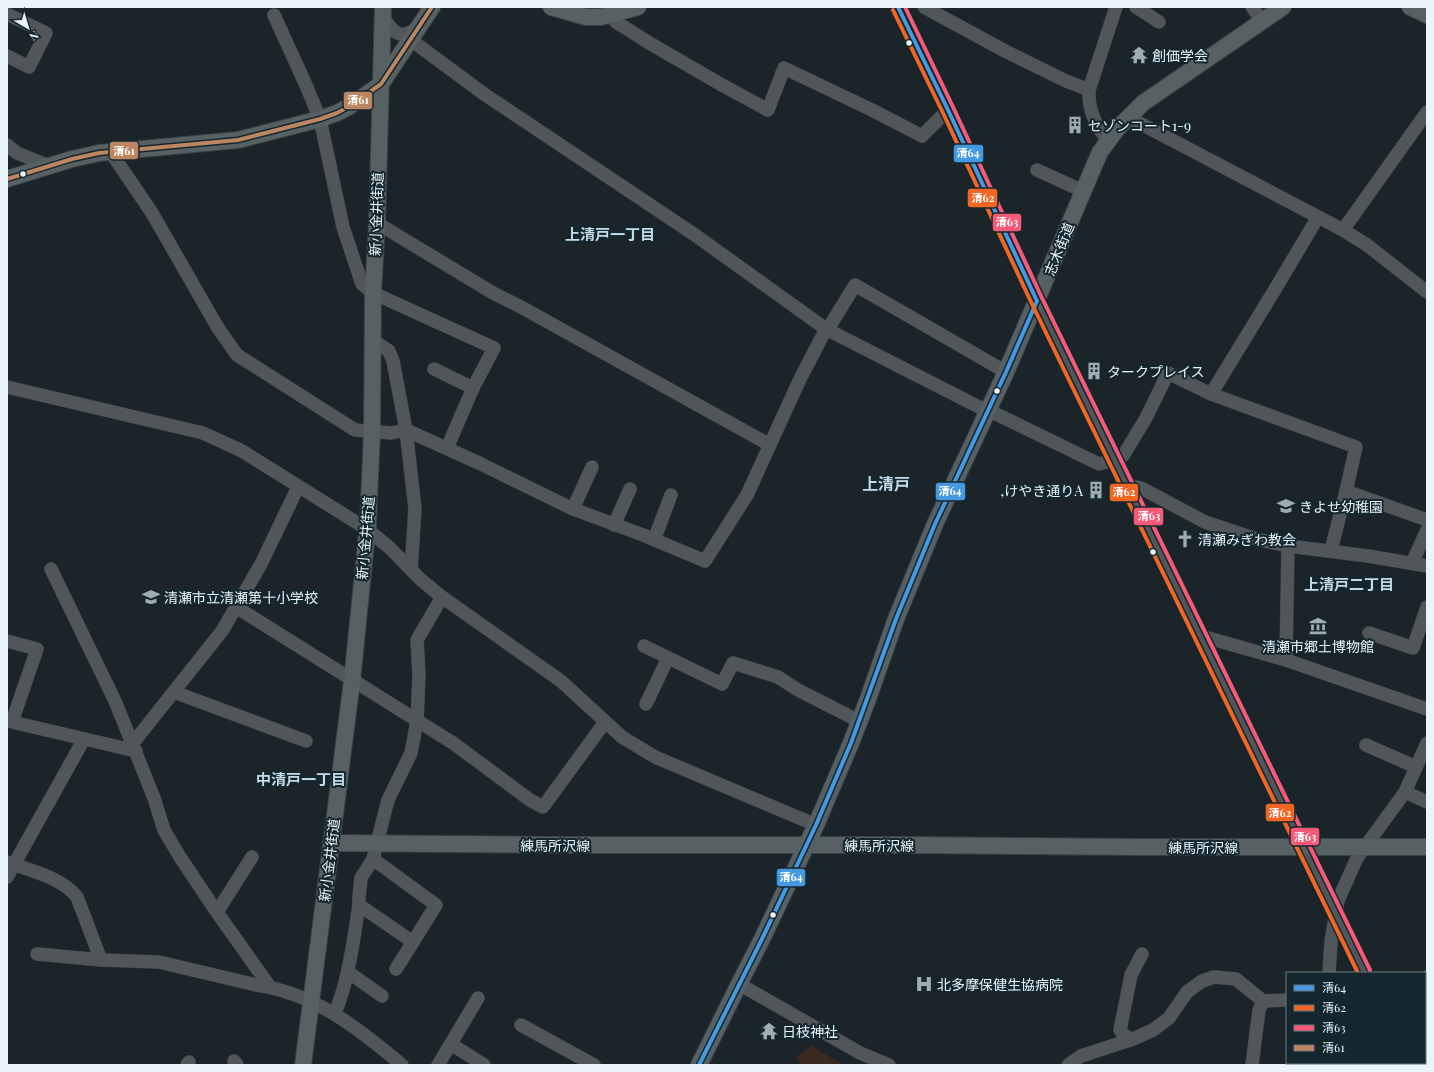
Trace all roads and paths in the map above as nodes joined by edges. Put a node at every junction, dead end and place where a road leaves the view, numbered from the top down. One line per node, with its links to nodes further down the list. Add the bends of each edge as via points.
1 (432, 7): 18 (main road)
2 (551, 7): 15 (main road, via 586,17)
3 (638, 7): 15 (main road)
4 (898, 7): 23 (street)
5 (924, 7): 22 (street, via 1005,51)
6 (1116, 7): 22 (street)
7 (1136, 7): 17 (street)
8 (1252, 7): 16 (street)
9 (1283, 7): 16 (main road, 志木街道)
10 (1410, 7): 13 (main road)
11 (383, 12): 18 (street, via 392,31 398,34 405,35); 21 (main road, 新小金井街道)
12 (7, 14): 20 (street, via 46,33 29,67)
13 (1427, 14)
14 (274, 15): 26 (street)
15 (612, 15): 23 (street, via 616,22 651,44 768,110 784,68 922,136)
16 (1262, 21): 25 (main road, 志木街道, via 1143,103)
17 (1159, 22)
18 (422, 24): 19 (main road)
19 (411, 40): 21 (main road); 40 (street, via 484,94 695,234)
20 (7, 56)
21 (381, 84): 26 (main road, via 350,106); 35 (main road, 新小金井街道)
22 (1089, 90): 27 (street, via 1090,108 1099,128)
23 (948, 110): 39 (street)
24 (1427, 112): 36 (street)
25 (1128, 117): 27 (main road, 志木街道); 34 (street)
26 (320, 119): 29 (main road, via 238,140); 38 (street, via 349,247 362,284)
27 (1109, 140): 33 (main road, 志木街道, via 1100,152)
28 (7, 145): 30 (street, via 17,153)
29 (110, 151): 30 (main road); 49 (street, via 152,213 218,328 237,356 355,430)
30 (49, 166): 32 (main road)
31 (1037, 170): 33 (street)
32 (7, 179)
33 (1083, 191): 39 (main road, 志木街道)
34 (1318, 217): 36 (street); 46 (street)
35 (377, 223): 38 (main road, 新小金井街道); 50 (street, via 493,293)
36 (1343, 230): 37 (street, via 1367,245)
37 (1427, 292)
38 (373, 293): 41 (main road, 新小金井街道); 45 (street, via 494,348)
39 (1037, 301): 43 (main road, 志木街道); 52 (street)
40 (826, 329): 43 (street, via 855,285); 47 (street); 50 (street)
41 (374, 341): 48 (street, via 389,351 393,361); 49 (main road, 新小金井街道)
42 (434, 369): 45 (street)
43 (1006, 372): 47 (main road, 志木街道)
44 (7, 387): 55 (street, via 203,433 242,451)
45 (473, 388): 51 (street)
46 (1211, 394): 52 (street, via 1168,373 1128,449); 57 (street, via 1356,447)
47 (988, 410): 52 (street, via 1099,464); 84 (main road, 志木街道, via 914,573)
48 (406, 430): 49 (street, via 391,433); 51 (street); 70 (street, via 415,509)
49 (372, 432): 62 (main road, 新小金井街道)
50 (770, 445): 64 (street, via 747,495 705,561)
51 (447, 448): 59 (street)
52 (1116, 460): 54 (street)
53 (592, 467): 59 (street)
54 (1128, 485): 65 (street, via 1141,488 1205,522 1256,539); 75 (street)
55 (298, 487): 62 (street); 72 (street)
56 (630, 490): 61 (street)
57 (1346, 491): 60 (street); 66 (street)
58 (671, 495): 64 (street)
59 (573, 509): 61 (street)
60 (1427, 520)
61 (614, 524): 64 (street)
62 (367, 529): 70 (street); 80 (main road, 新小金井街道)
63 (1427, 530): 67 (street)
64 (654, 540)
65 (1288, 546): 66 (street); 79 (street)
66 (1331, 550): 67 (street)
67 (1412, 563): 68 (street)
68 (1427, 566)
69 (51, 569): 91 (street, via 116,701)
70 (411, 570): 71 (street)
71 (442, 597): 85 (street, via 417,640); 86 (street, via 561,681)
72 (236, 607): 80 (street); 81 (street, via 222,631)
73 (1427, 607): 74 (street, via 1413,648)
74 (1369, 633)
75 (1201, 636): 79 (street); 99 (street)
76 (7, 641): 87 (street, via 37,649 12,722)
77 (644, 646): 78 (street)
78 (668, 658): 82 (street); 84 (street, via 722,684 733,663 778,677 798,690)
79 (1286, 660): 83 (street)
80 (352, 681): 85 (street); 96 (main road, 新小金井街道)
81 (174, 692): 88 (street); 91 (street)
82 (646, 704)
83 (1427, 709)
84 (859, 720): 95 (main road, 志木街道)
85 (417, 721): 86 (street, via 530,800 544,807); 97 (street, via 411,753 388,800)
86 (605, 722): 95 (street, via 622,736 655,756)
87 (84, 738): 91 (street); 104 (street)
88 (306, 741)
89 (1427, 743): 92 (street)
90 (1366, 745): 92 (street)
91 (134, 747): 107 (street, via 164,830)
92 (1416, 767): 93 (street)
93 (1405, 792): 94 (street); 100 (street)
94 (1427, 802)
95 (816, 825): 98 (main road, 志木街道)
96 (331, 843): 97 (main road, 練馬所沢線); 122 (main road, 新小金井街道)
97 (377, 843): 98 (main road, 練馬所沢線); 103 (street)
98 (807, 844): 99 (main road, 練馬所沢線); 117 (main road, 志木街道)
99 (1304, 847): 100 (main road, 練馬所沢線); 108 (street)
100 (1366, 847): 101 (main road, 練馬所沢線); 108 (street, via 1357,858 1338,901)
101 (1427, 847)
102 (252, 857): 107 (street)
103 (372, 859): 106 (street, via 361,878); 109 (street, via 436,904)
104 (11, 864): 105 (street); 112 (street, via 47,876 71,890 80,903)
105 (7, 877)
106 (359, 905): 109 (street); 114 (street)
107 (217, 912): 118 (street)
108 (1336, 913): 115 (street); 116 (street)
109 (413, 942): 113 (street)
110 (37, 954): 112 (street)
111 (1142, 954): 126 (street, via 1131,975 1120,1030)
112 (100, 960): 118 (street, via 159,962)
113 (396, 969)
114 (348, 972): 119 (street); 124 (street)
115 (1329, 972)
116 (1365, 972)
117 (739, 984): 133 (main road, 志木街道); 134 (street, via 860,1053)
118 (270, 987): 122 (street)
119 (382, 996)
120 (478, 998): 127 (street)
121 (1286, 1000): 123 (street)
122 (310, 1001): 124 (street); 128 (main road, 新小金井街道)
123 (1263, 1001): 126 (street, via 1236,979 1214,976 1187,992 1169,1018 1153,1030); 136 (street, via 1259,1010)
124 (334, 1013): 129 (street, via 367,1035)
125 (521, 1025): 132 (street)
126 (1131, 1040): 135 (street, via 1080,1056)
127 (451, 1044): 130 (street); 131 (street)
128 (303, 1065)
129 (402, 1065)
130 (438, 1065)
131 (484, 1065)
132 (594, 1065)
133 (699, 1065)
134 (889, 1065)
135 (1068, 1065)
136 (1252, 1065)

